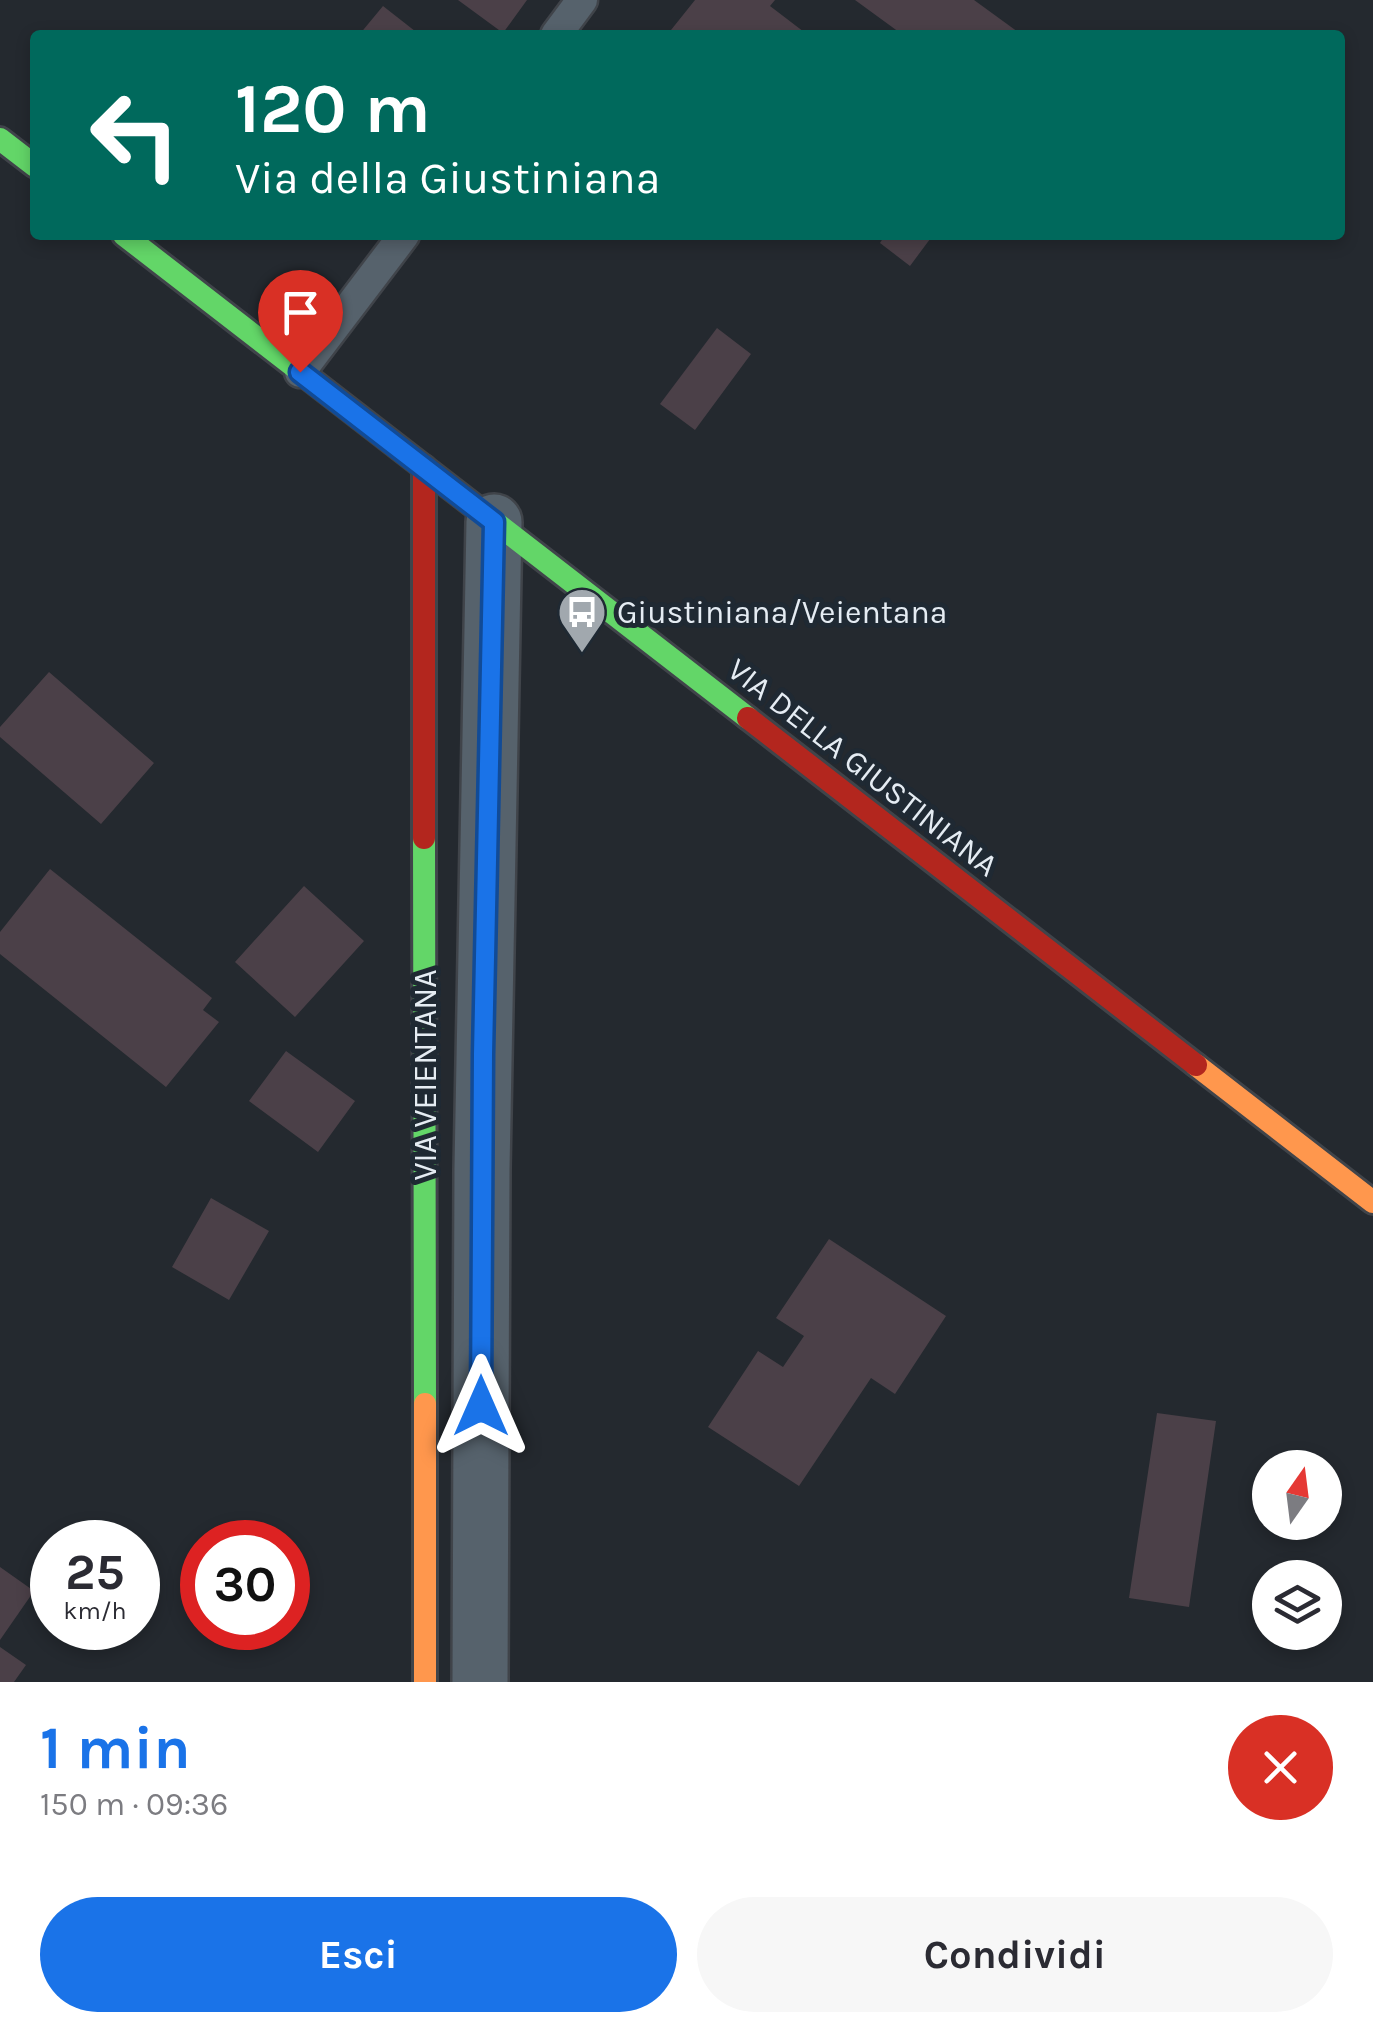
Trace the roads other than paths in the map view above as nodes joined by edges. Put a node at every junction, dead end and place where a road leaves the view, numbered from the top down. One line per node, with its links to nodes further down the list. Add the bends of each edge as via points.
1 (582, 0): 2 (lane)
2 (560, 30)
3 (0, 139): 4 (street)
4 (30, 162)
5 (130, 240): 7 (street, VIA DELLA GIUSTINIANA)
6 (400, 240): 7 (lane)
7 (300, 372): 8 (street, VIA DELLA GIUSTINIANA)
8 (424, 467): 9 (street, VIA DELLA GIUSTINIANA); 11 (street, VIA VEIENTANA)
9 (494, 522): 10 (street, VIA DELLA GIUSTINIANA); 12 (street, VIA VEIENTANA)
10 (1373, 1202)
11 (425, 1682)
12 (480, 1682)

